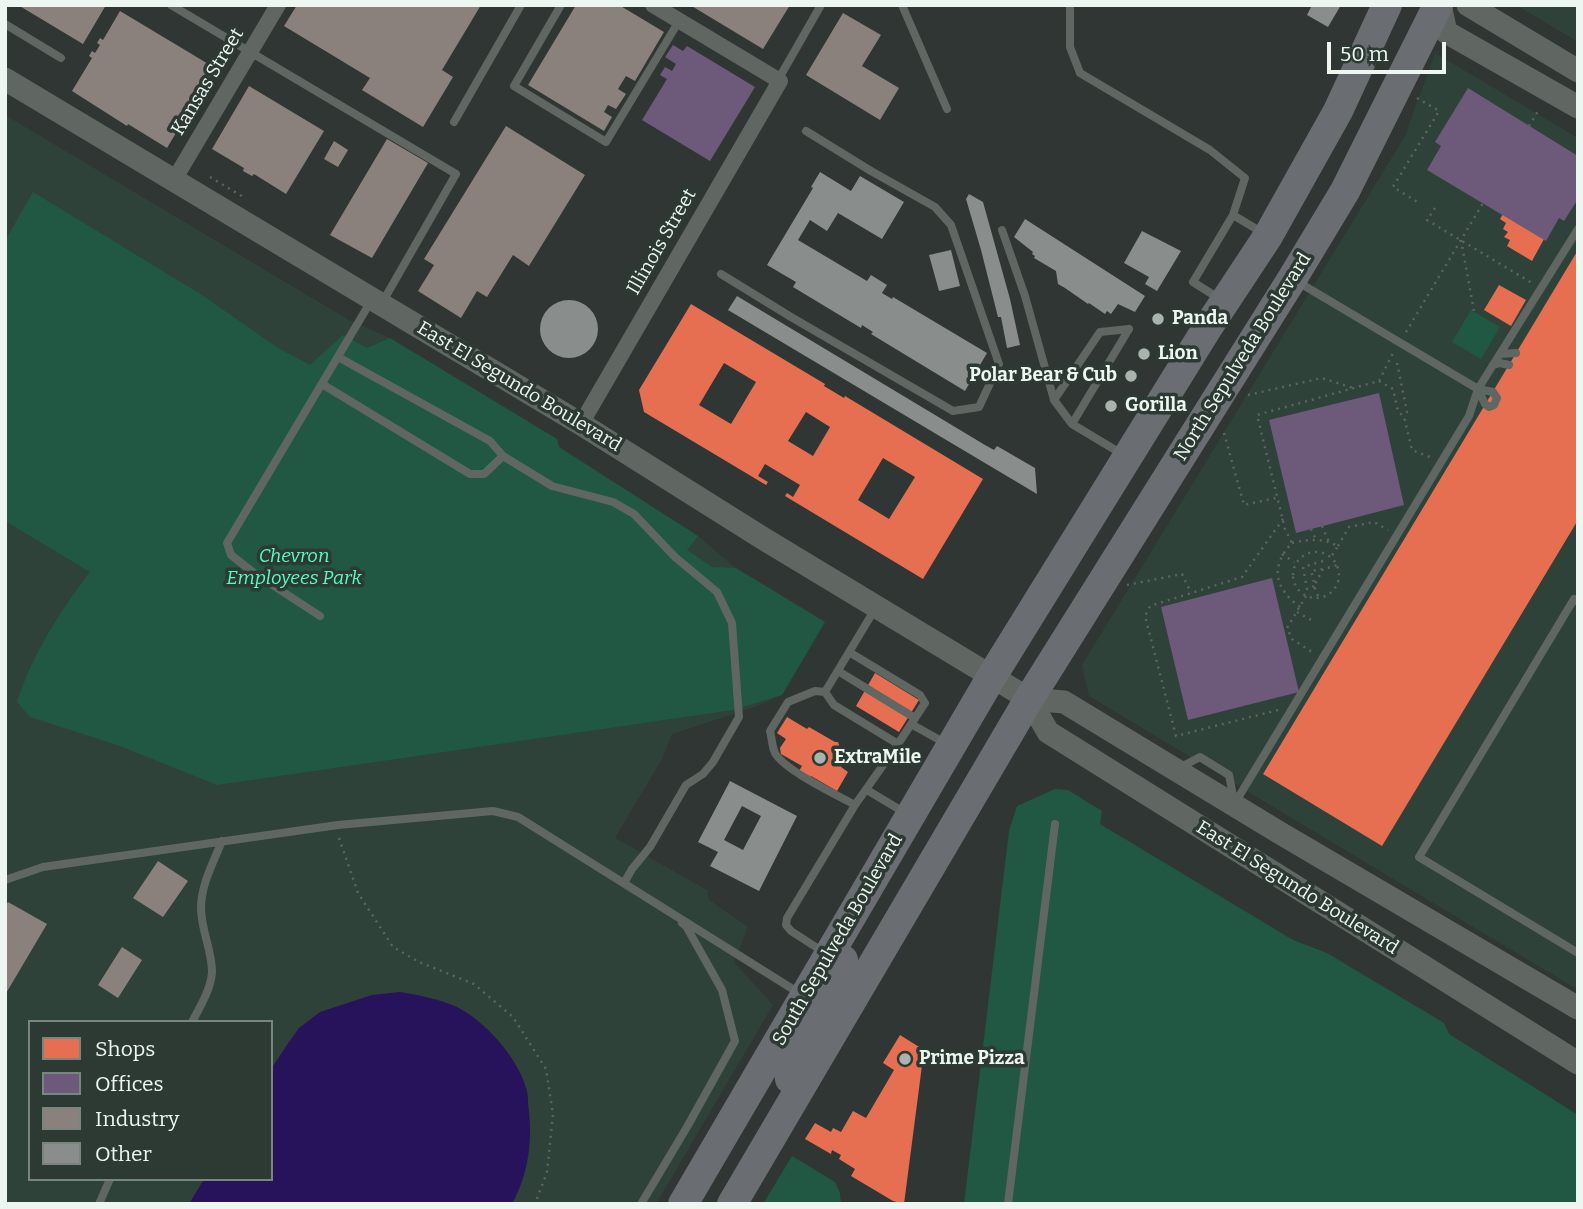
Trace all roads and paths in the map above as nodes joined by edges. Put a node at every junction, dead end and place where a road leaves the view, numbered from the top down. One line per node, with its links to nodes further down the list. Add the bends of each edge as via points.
1 (171, 5): 14 (lane)
2 (278, 5): 14 (street, Kansas Street)
3 (521, 5): 23 (lane)
4 (561, 5): 12 (lane, via 514,86 606,142)
5 (821, 5): 18 (lane)
6 (902, 5): 21 (lane)
7 (1070, 5): 32 (lane, via 1070,47 1080,73 1210,150 1245,178)
8 (1387, 5): 35 (highway, via 1338,111)
9 (1439, 5): 20 (main road, via 1446,32); 38 (highway, North Sepulveda Boulevard, via 1345,191)
10 (1468, 5): 16 (main road)
11 (655, 6): 12 (street)
12 (679, 21): 18 (street)
13 (5, 24): 15 (lane)
14 (250, 52): 27 (street, Kansas Street); 40 (lane, via 456,174)
15 (61, 58)
16 (1578, 71)
17 (5, 79): 27 (main road, East El Segundo Boulevard)
18 (779, 81): 58 (street, Illinois Street)
19 (1417, 98): 29 (path, via 1439,111 1393,187)
20 (1578, 107)
21 (947, 109)
22 (1538, 111): 24 (path)
23 (454, 122)
24 (1529, 126)
25 (806, 131): 37 (lane, via 935,207 951,225 999,364 979,407 953,411)
26 (210, 177): 28 (path)
27 (174, 180): 40 (main road, East El Segundo Boulevard)
28 (245, 198)
29 (1419, 203)
30 (1483, 203): 36 (path)
31 (1435, 208): 36 (path, via 1427,220)
32 (1233, 215): 35 (lane); 41 (lane, via 1193,282)
33 (1578, 229): 45 (lane)
34 (1002, 230): 56 (lane)
35 (1268, 236): 41 (highway)
36 (1461, 240): 39 (path); 42 (path); 43 (path)
37 (721, 274)
38 (1292, 279): 54 (lane); 93 (highway, North Sepulveda Boulevard)
39 (1533, 283)
40 (377, 301): 46 (lane); 58 (main road, East El Segundo Boulevard)
41 (1225, 302): 62 (highway)
42 (1474, 311)
43 (1410, 325)
44 (1516, 353): 45 (lane)
45 (1500, 354): 48 (lane)
46 (338, 357): 52 (lane); 61 (lane, via 490,441)
47 (1396, 363): 57 (path, via 1407,412)
48 (1493, 365): 49 (lane); 54 (lane)
49 (1509, 365)
50 (1386, 366): 51 (path)
51 (1379, 381): 53 (path); 57 (path, via 1393,389)
52 (321, 384): 61 (lane, via 470,474 484,474); 86 (lane, via 227,543 231,555)
53 (1353, 388): 55 (path, via 1322,378); 64 (path, via 1257,415)
54 (1478, 388): 101 (lane, via 1469,416)
55 (1248, 395)
56 (1054, 400): 59 (lane); 59 (lane, via 1101,332 1129,329)
57 (1404, 417): 63 (path, via 1412,450)
58 (580, 424): 84 (main road, East El Segundo Boulevard)
59 (1072, 424): 62 (lane)
60 (1222, 426): 64 (path, via 1244,505)
61 (503, 456): 108 (lane, via 552,486 613,502 634,514 717,592 732,623 739,717 713,762 686,785)
62 (1128, 457): 91 (highway)
63 (1435, 459)
64 (1277, 498): 65 (path)
65 (1283, 519): 71 (path); 80 (path, via 1242,577)
66 (1322, 526): 70 (path)
67 (1311, 529): 69 (path)
68 (1391, 532): 72 (path, via 1374,522 1349,527)
69 (1316, 540): 70 (path); 71 (path)
70 (1329, 542): 72 (path)
71 (1292, 543): 73 (path)
72 (1338, 546): 74 (path)
73 (1282, 554): 76 (path); 85 (path, via 1277,575)
74 (1331, 556): 76 (path, via 1314,551); 77 (path)
75 (1323, 561): 78 (path, via 1303,567 1307,589 1314,586 1311,571)
76 (1295, 563): 81 (path, via 1293,578)
77 (1338, 565): 78 (path); 82 (path, via 1335,590)
78 (1321, 569): 82 (path, via 1314,586)
79 (1127, 585): 80 (path, via 1182,574)
80 (1191, 593): 96 (path, via 1150,607 1145,616)
81 (1306, 596): 82 (path); 85 (path)
82 (1318, 598)
83 (1578, 602): 111 (lane, via 1573,599 1419,857)
84 (876, 606): 88 (lane); 91 (main road, East El Segundo Boulevard)
85 (1298, 610): 87 (path); 89 (path, via 1287,628 1292,639)
86 (320, 616)
87 (1311, 620)
88 (849, 652): 90 (lane); 95 (lane, via 920,695 925,703)
89 (1316, 655)
90 (838, 671): 92 (lane); 95 (lane)
91 (992, 676): 93 (main road, East El Segundo Boulevard); 99 (highway, South Sepulveda Boulevard)
92 (825, 692): 97 (lane, via 834,705); 102 (lane, via 788,702 770,731 773,746 789,767)
93 (1030, 699): 101 (main road, East El Segundo Boulevard, via 1064,702); 115 (main road, East El Segundo Boulevard, via 1048,732); 116 (highway)
94 (1281, 709): 96 (path)
95 (913, 721): 97 (lane); 99 (lane)
96 (1176, 736): 98 (path)
97 (898, 744): 100 (lane)
98 (1171, 744)
99 (951, 747): 103 (highway, South Sepulveda Boulevard)
100 (867, 790): 102 (lane); 103 (lane)
101 (1234, 804): 113 (main road, East El Segundo Boulevard)
102 (855, 805): 110 (lane, via 787,918 791,931)
103 (910, 816): 110 (highway, South Sepulveda Boulevard)
104 (1055, 824): 123 (lane)
105 (334, 825): 106 (lane); 108 (lane, via 493,811 518,817); 119 (path, via 358,893 393,947 474,985 513,1017 546,1069 553,1114 547,1172)
106 (222, 841): 107 (lane, via 43,867); 114 (lane, via 205,882 201,906 212,975)
107 (5, 880)
108 (624, 883): 109 (lane)
109 (671, 912): 112 (lane); 120 (lane, via 686,926 722,989 735,1041)
110 (834, 945): 112 (highway, South Sepulveda Boulevard); 116 (highway, via 843,962 789,1069 793,1086)
111 (1578, 953)
112 (805, 996): 121 (highway, South Sepulveda Boulevard)
113 (1578, 1008)
114 (193, 1020)
115 (1578, 1063)
116 (800, 1090): 122 (highway)
117 (109, 1181): 118 (lane)
118 (99, 1204)
119 (535, 1204)
120 (640, 1204)
121 (683, 1204)
122 (733, 1204)
123 (1008, 1204)

